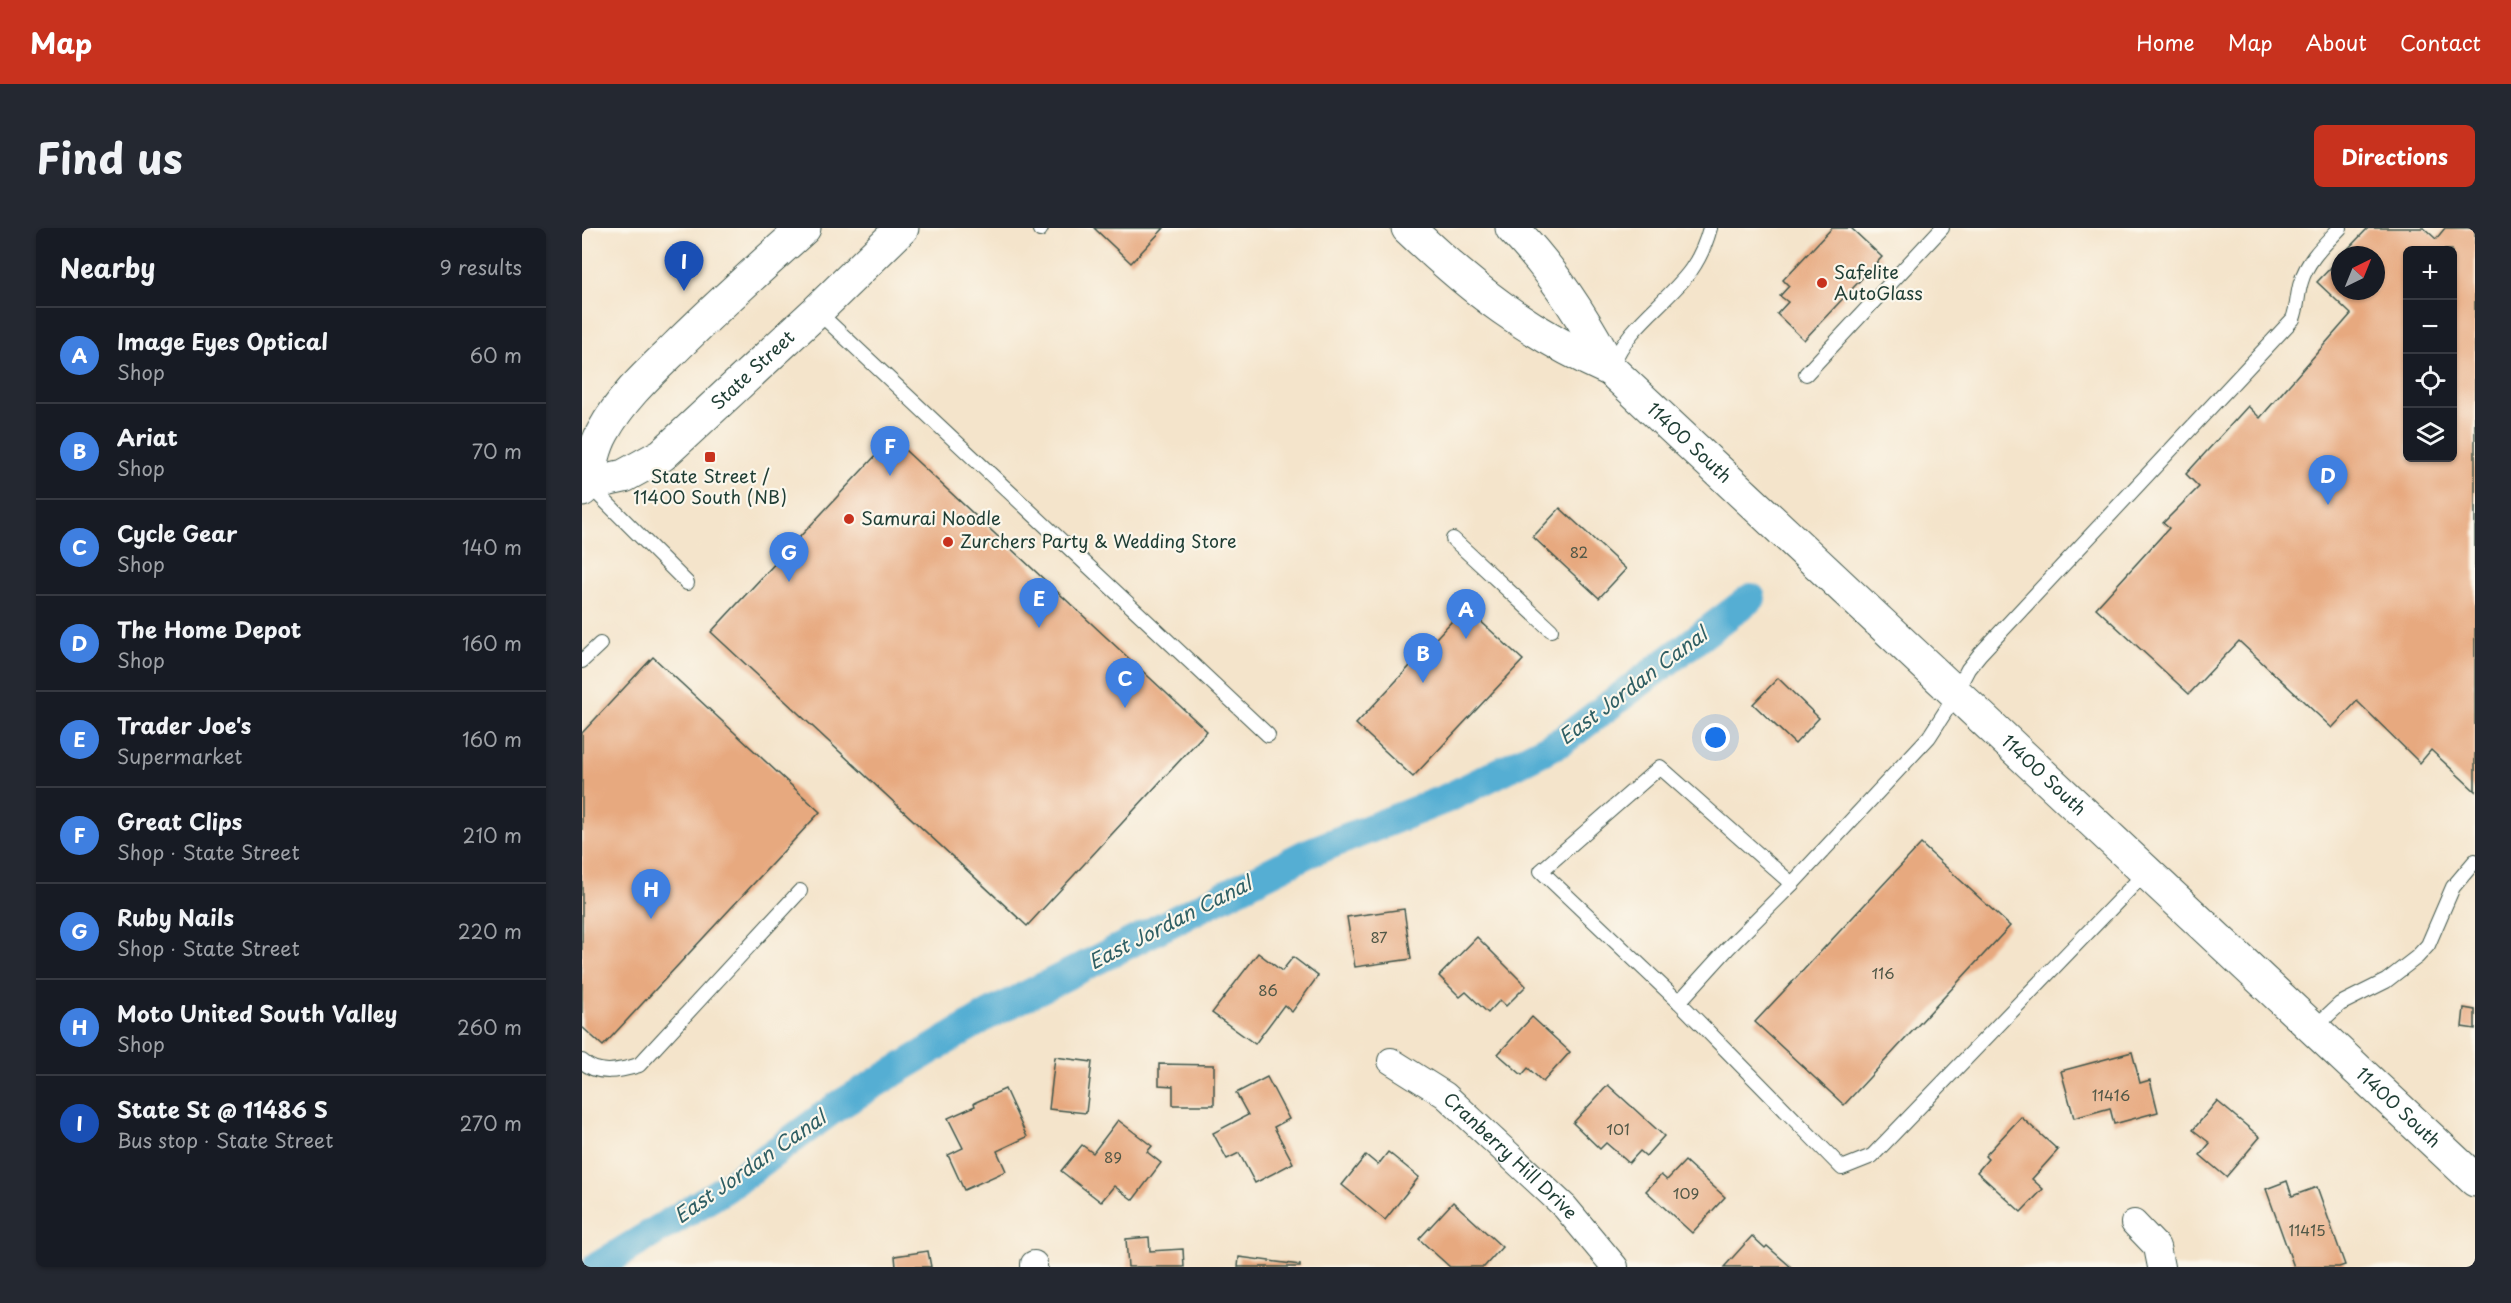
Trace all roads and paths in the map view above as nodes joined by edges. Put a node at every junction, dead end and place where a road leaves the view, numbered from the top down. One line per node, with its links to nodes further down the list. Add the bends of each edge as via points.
1 (804, 228): 11 (main road, via 631,391 602,434)
2 (902, 228): 8 (main road, State Street)
3 (1407, 228): 9 (main road, 11400 South, via 1451,269 1514,318)
4 (1512, 228): 9 (main road, 11400 South, via 1566,294)
5 (1710, 228): 9 (lane, via 1700,257 1631,332)
6 (1942, 228): 10 (lane)
7 (2340, 228): 17 (lane, via 2305,270 2293,319 1989,643)
8 (816, 311): 11 (main road, State Street, via 662,455 624,476); 18 (lane)
9 (1611, 370): 17 (main road, 11400 South)
10 (1806, 374)
11 (584, 484): 13 (lane)
12 (1453, 538): 14 (lane)
13 (687, 583)
14 (1551, 630)
15 (600, 644): 16 (lane)
16 (582, 661)
17 (1955, 692): 20 (main road, 11400 South); 21 (lane, via 1939,723 1917,752)
18 (1268, 735)
19 (2475, 861): 24 (lane, via 2453,887 2428,945 2417,957 2386,981 2340,1004)
20 (2146, 871): 23 (lane, via 1872,1156 1842,1168); 24 (main road, 11400 South)
21 (1792, 884): 23 (lane); 23 (lane, via 1660,766 1541,871)
22 (800, 891): 26 (lane, via 639,1065 615,1072 588,1067)
23 (1679, 1002)
24 (2314, 1028): 27 (main road, 11400 South)
25 (1391, 1061): 29 (street, Cranberry Hill Drive, via 1445,1095 1565,1207)
26 (582, 1062)
27 (2475, 1180)
28 (2134, 1223): 30 (street, via 2157,1247)
29 (1608, 1264)
30 (2161, 1267)

